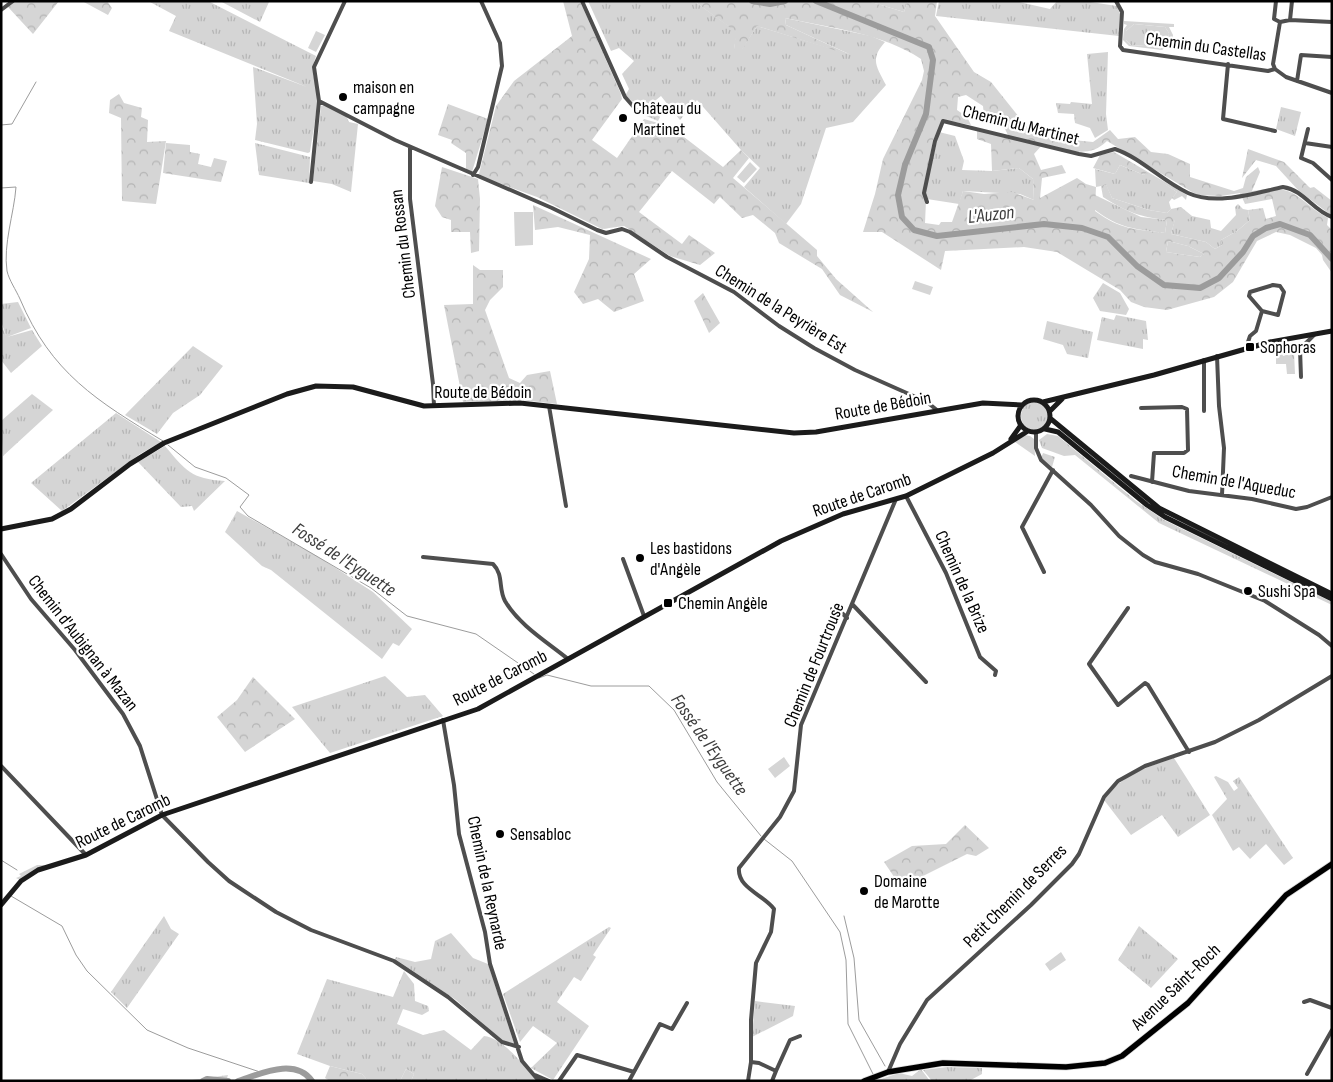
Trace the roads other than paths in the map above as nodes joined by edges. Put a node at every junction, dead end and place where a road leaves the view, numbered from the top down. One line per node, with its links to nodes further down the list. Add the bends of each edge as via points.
1 (13, 1): 8 (street)
2 (345, 1): 17 (street, via 314,67)
3 (480, 1): 24 (street, via 500,43 502,66 478,167)
4 (582, 1): 18 (street, via 625,97)
5 (1116, 1): 13 (street, Chemin du Castellas, via 1122,12 1120,46 1123,50)
6 (1276, 1): 10 (street, via 1274,19)
7 (1292, 1): 9 (street)
8 (1, 10)
9 (1290, 20): 10 (street); 11 (street)
10 (1280, 22): 14 (street, via 1273,64)
11 (1332, 22)
12 (1332, 56): 15 (street, via 1301,55)
13 (1228, 64): 14 (street, Chemin du Castellas, via 1268,71); 20 (street, via 1223,119)
14 (1275, 69): 15 (street, Chemin du Castellas)
15 (1297, 81): 16 (street, Chemin du Castellas)
16 (1332, 93)
17 (319, 101): 22 (street); 26 (street)
18 (639, 113)
19 (1308, 128): 21 (street)
20 (1275, 131)
21 (1305, 143): 23 (street); 25 (street, via 1301,158 1313,163)
22 (410, 147): 24 (street); 42 (street, Chemin du Rossan, via 410,199)
23 (1332, 147)
24 (473, 175): 45 (street, Chemin de la Peyrière Est, via 597,230 606,233 622,229 630,232 667,258 734,292 814,348)
25 (1332, 180)
26 (311, 182)
27 (927, 202): 28 (street, Chemin du Martinet, via 924,192 935,140 943,121 1091,156 1115,149 1187,192 1203,197 1230,197 1291,188)
28 (1332, 217)
29 (1262, 311): 29 (street, via 1278,314 1284,294 1280,286 1257,288 1250,292 1250,300); 32 (street, via 1256,331)
30 (1332, 331): 31 (main road)
31 (1315, 334): 33 (main road); 37 (street, via 1300,348)
32 (1249, 340): 33 (street); 34 (street)
33 (1253, 346): 34 (main road)
34 (1246, 348): 35 (main road)
35 (1218, 356): 36 (main road); 58 (street, via 1224,448)
36 (1204, 360): 38 (main road); 47 (street)
37 (1301, 377)
38 (1069, 396): 39 (main road); 46 (main road)
39 (1043, 402): 41 (main road, via 1034,400); 46 (main road)
40 (998, 404): 41 (main road, Route de Bédoin); 45 (main road, Route de Bédoin); 48 (main road)
41 (1022, 405): 48 (main road)
42 (434, 406): 43 (main road, Route de Bédoin, via 499,402); 63 (main road, Route de Bédoin, via 416,405 341,385 299,390 158,446 71,509 52,519)
43 (549, 406): 45 (main road, Route de Bédoin, via 801,433); 62 (street)
44 (1141, 408): 57 (street, via 1187,409 1188,450 1154,453)
45 (938, 410)
46 (1050, 411): 49 (main road)
47 (1204, 411)
48 (1018, 414): 50 (main road)
49 (1051, 418): 51 (main road); 68 (main road, via 1158,508)
50 (1021, 425): 52 (main road); 54 (main road)
51 (1045, 429): 53 (main road); 69 (main road, via 1058,432 1165,517)
52 (1028, 431): 53 (main road); 54 (main road, Route de Caromb)
53 (1036, 432): 55 (street, via 1038,455)
54 (1003, 446): 59 (main road, Route de Caromb)
55 (1052, 470): 67 (street, via 1022,527); 75 (street, via 1143,555 1265,601 1319,634)
56 (1131, 476): 57 (street, Chemin de l'Aqueduc)
57 (1152, 482): 58 (street, Chemin de l'Aqueduc)
58 (1222, 495): 60 (street, Chemin de l'Aqueduc, via 1296,509)
59 (906, 496): 61 (main road, Route de Caromb); 77 (street, Chemin de la Brize, via 946,572 980,657 996,671)
60 (1332, 497)
61 (896, 499): 70 (street, Chemin de Fourtrouse); 73 (main road, Route de Caromb, via 843,514 794,534)
62 (566, 506)
63 (1, 529)
64 (1, 554): 83 (street, Chemin d'Aubignan à Mazan, via 31,599 123,714 140,746)
65 (424, 557): 76 (street, via 494,564 500,574 504,599 512,611)
66 (624, 559): 73 (street)
67 (1044, 572)
68 (1332, 594)
69 (1332, 599)
70 (853, 605): 74 (street, Chemin de Fourtrouse); 79 (street)
71 (1128, 608): 81 (street, via 1089,664 1118,705 1145,683 1148,684)
72 (832, 609): 74 (street, via 837,608)
73 (644, 616): 76 (main road, Route de Caromb)
74 (847, 618): 93 (street, Chemin de Fourtrouse, via 801,725 794,791 780,817 739,868 744,884 774,909 771,932 756,963)
75 (1332, 646)
76 (568, 659): 80 (main road, Route de Caromb, via 478,709)
77 (995, 675)
78 (1332, 676): 81 (street, Petit Chemin de Serres, via 1258,720)
79 (926, 682)
80 (443, 720): 83 (main road, Route de Caromb); 92 (street, Chemin de la Reynarde, via 459,834 485,932 490,964)
81 (1189, 752): 96 (street, Petit Chemin de Serres, via 1131,772 1113,786 1100,804 1072,864 927,1000 900,1044)
82 (1, 766): 84 (street)
83 (162, 815): 84 (main road, Route de Caromb); 92 (street, Chemin d'Aubignan à Mazan, via 220,874 261,903 309,929 394,961 448,996 502,1042)
84 (86, 855): 86 (main road, Route de Caromb, via 29,875)
85 (1332, 864): 96 (main road, Avenue Saint-Roch, via 1286,895 1188,1003 1122,1056 1105,1063 1066,1067 943,1063)
86 (1, 906)
87 (1304, 1002): 89 (street, via 1310,1000)
88 (686, 1003): 95 (street, via 672,1029 660,1024)
89 (1332, 1008)
90 (1332, 1030): 97 (street)
91 (800, 1036): 94 (street, via 790,1040)
92 (519, 1047): 98 (street, via 523,1063)
93 (751, 1062): 94 (street); 103 (street, Chemin de Fourtrouse)
94 (776, 1071): 104 (street)
95 (634, 1072): 101 (street, via 577,1055); 102 (street)
96 (888, 1072): 105 (main road, Avenue Saint-Roch)
97 (1307, 1074)
98 (535, 1075): 99 (street); 100 (street)
99 (539, 1081)
100 (549, 1081)
101 (560, 1081)
102 (630, 1081)
103 (748, 1081)
104 (772, 1081)
105 (864, 1081)

